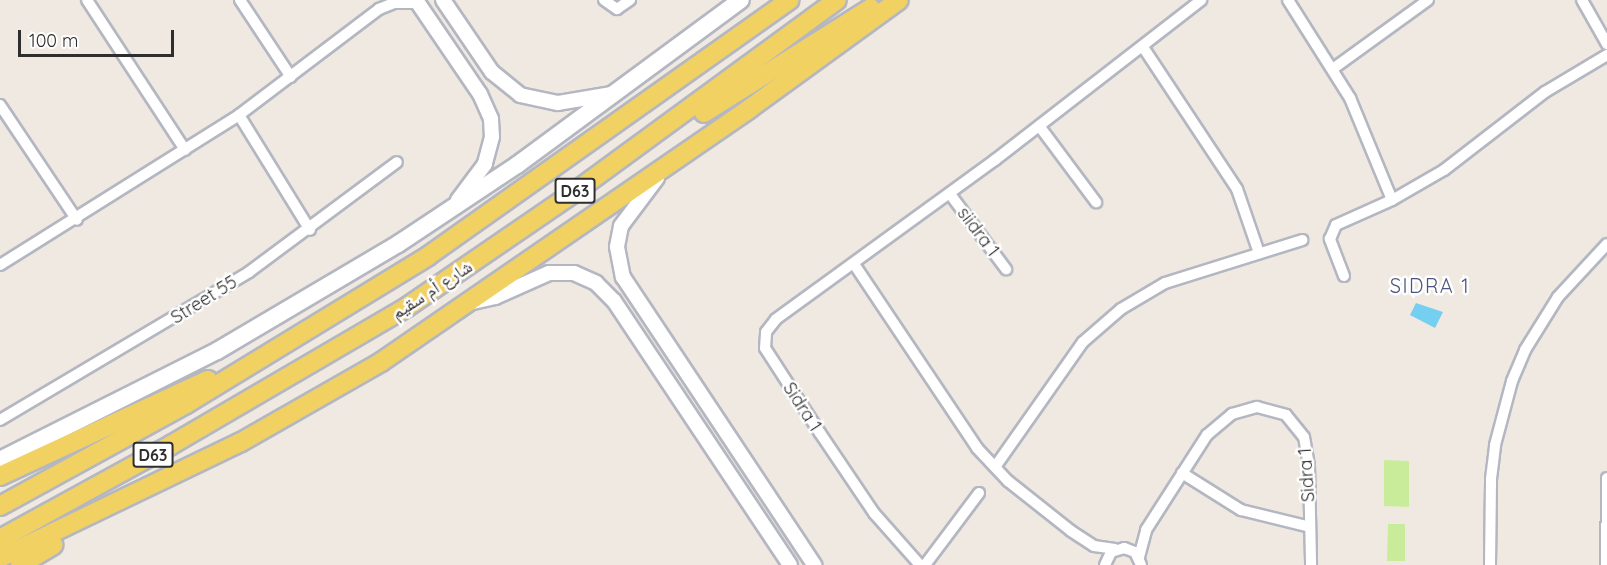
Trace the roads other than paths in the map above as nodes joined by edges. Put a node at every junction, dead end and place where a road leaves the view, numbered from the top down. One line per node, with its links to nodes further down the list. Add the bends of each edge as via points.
1 (87, 0): 26 (street)
2 (240, 0): 21 (street)
3 (443, 0): 22 (street, via 486,64 512,90 538,101 568,103)
4 (604, 0): 5 (street, via 617,9)
5 (630, 0)
6 (741, 0): 22 (main road)
7 (790, 0): 44 (main road, شارع أم سقيم / D63, via 471,228)
8 (837, 0): 29 (main road, شارع أم سقيم / D63)
9 (887, 0): 29 (main road, via 777,65 634,161)
10 (899, 0): 28 (main road)
11 (1201, 0): 18 (street, Sidra 1)
12 (1288, 0): 20 (street)
13 (1428, 0): 20 (street)
14 (1582, 0): 17 (street)
15 (417, 1): 16 (street); 33 (street, via 475,86 491,119 491,146 481,172)
16 (382, 4): 21 (street)
17 (1607, 44)
18 (1143, 47): 25 (street, Sidra 1); 38 (street, via 1237,189)
19 (1607, 54): 31 (street, via 1545,92 1452,164)
20 (1334, 68): 31 (street, via 1361,120)
21 (291, 77): 24 (street)
22 (614, 94): 33 (main road)
23 (2, 112): 34 (street)
24 (239, 115): 26 (street); 35 (street)
25 (1040, 127): 30 (street, Sidra 1); 32 (street)
26 (185, 150): 34 (street)
27 (396, 162): 35 (street, Street 55)
28 (670, 162): 43 (main road); 64 (street, via 623,222 617,247 623,277)
29 (572, 194): 56 (main road, شارع أم سقيم / D63, via 390,317)
30 (950, 194): 39 (street, Sidra 1); 41 (street, siidra 1)
31 (1392, 200): 42 (street, via 1332,229 1330,239)
32 (1096, 202)
33 (450, 211): 47 (main road, via 251,332)
34 (77, 220): 40 (street)
35 (310, 230): 45 (street, Street 55, via 142,339)
36 (1302, 240): 38 (street)
37 (1607, 244): 69 (street, via 1558,297 1525,350 1512,381 1492,468)
38 (1259, 253): 48 (street, via 1165,284 1121,309 1083,342)
39 (854, 264): 48 (street, via 956,419); 65 (street, Sidra 1, via 776,319 766,332 765,348 860,493)
40 (0, 265)
41 (1006, 269)
42 (1344, 276)
43 (471, 302): 46 (main road, via 381,362); 63 (street, via 495,297 549,273 574,273 596,283 614,301)
44 (255, 363): 50 (main road, شارع أم سقيم / D63, via 142,408); 53 (main road, شارع أم سقيم / D63)
45 (0, 420)
46 (241, 442): 59 (main road); 62 (main road, D63)
47 (0, 460)
48 (995, 467): 57 (street)
49 (1182, 473): 54 (street, via 1241,510); 54 (street, Sidra 1, via 1207,435 1232,414 1257,407 1276,410 1296,425 1308,451); 55 (street, Sidra 1)
50 (0, 476)
51 (1607, 478): 61 (street)
52 (979, 493): 66 (street)
53 (0, 506)
54 (1310, 527): 68 (street, Sidra 1)
55 (1146, 530): 58 (street); 60 (street)
56 (0, 539)
57 (1087, 543): 58 (street); 67 (street)
58 (1120, 549): 60 (street); 67 (street)
59 (0, 558)
60 (1140, 561)
61 (1606, 562)
62 (20, 565)
63 (790, 565)
64 (814, 565)
65 (920, 565)
66 (925, 565)
67 (1104, 565)
68 (1311, 565)
69 (1490, 565)

